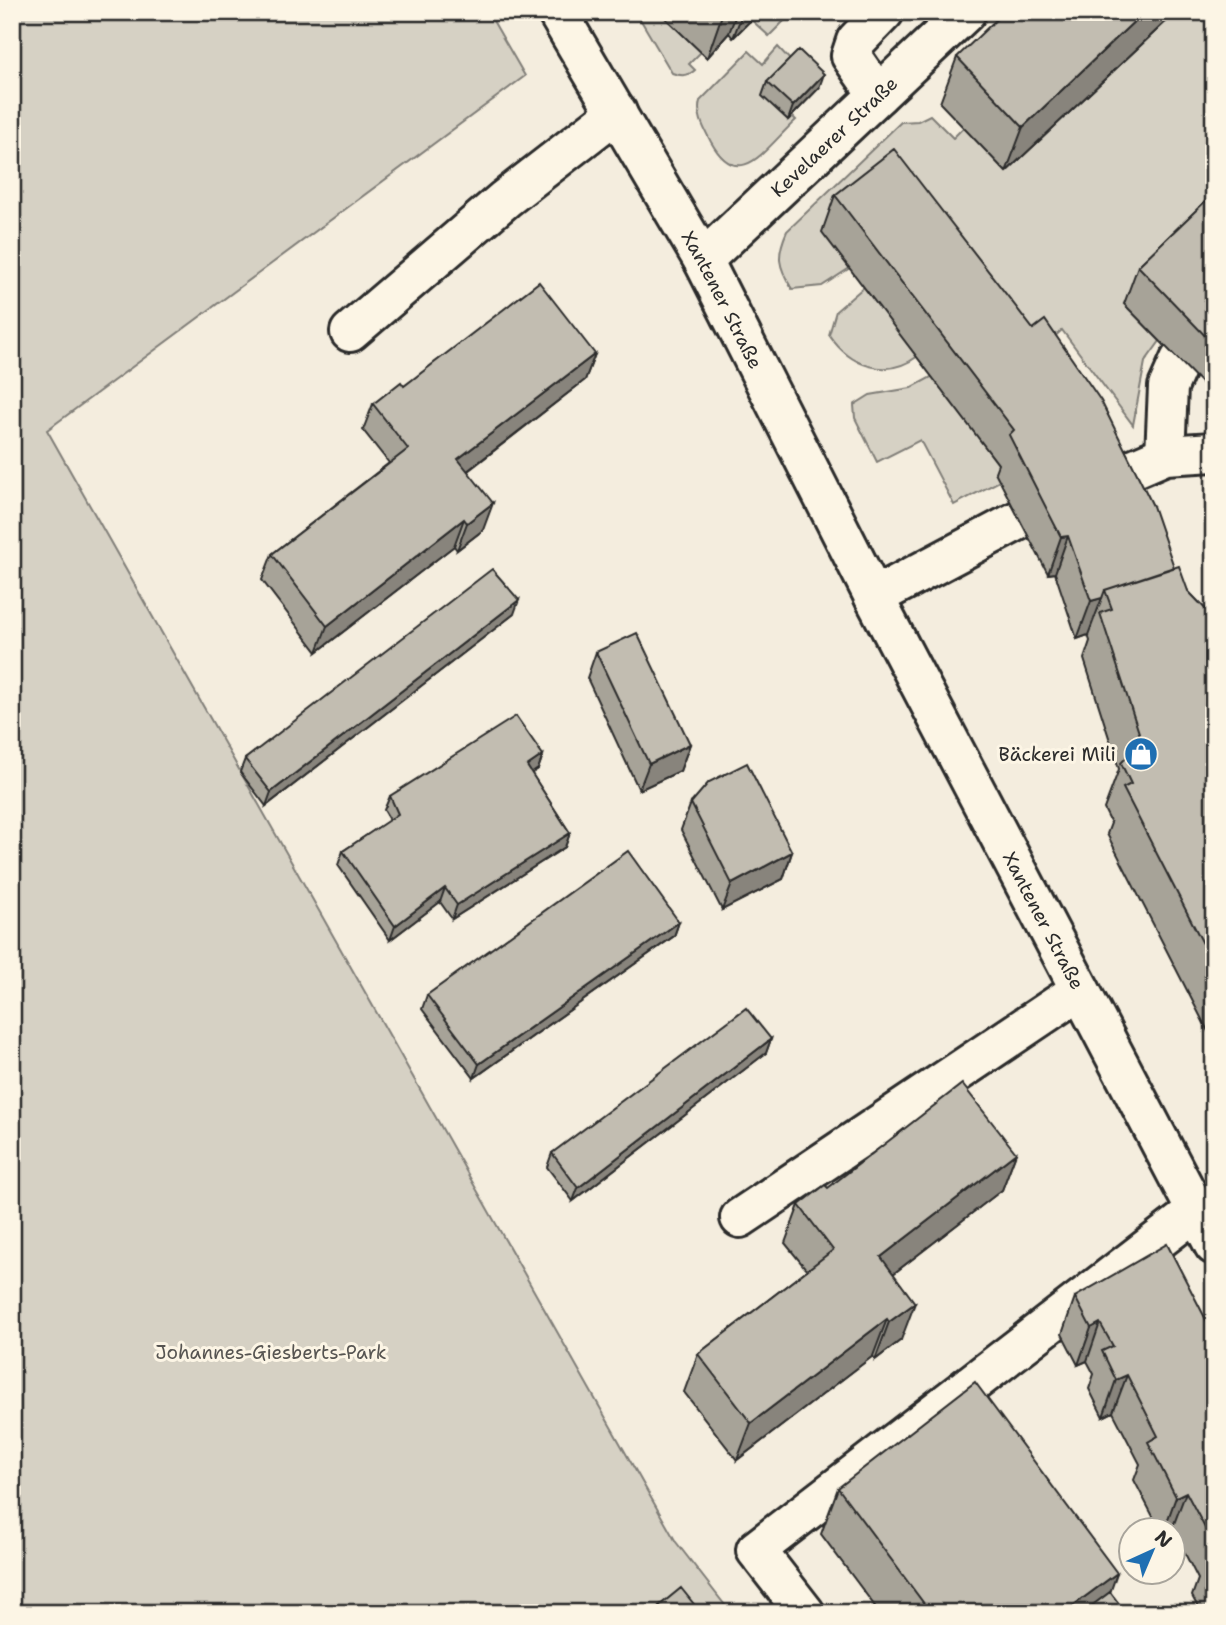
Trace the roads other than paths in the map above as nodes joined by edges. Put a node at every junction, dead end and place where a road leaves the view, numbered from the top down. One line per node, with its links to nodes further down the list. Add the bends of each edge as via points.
1 (557, 12): 5 (street, Xantener Straße)
2 (884, 12): 4 (street, via 856,41 851,56)
3 (966, 12): 4 (street, Kevelaerer Straße)
4 (878, 95): 6 (street, Kevelaerer Straße)
5 (617, 112): 6 (street, Xantener Straße); 7 (street, via 505,199)
6 (703, 260): 13 (street, Xantener Straße)
7 (350, 332)
8 (1180, 360): 10 (street, via 1168,387)
9 (1214, 452): 10 (street)
10 (1165, 455): 11 (street)
11 (1107, 480)
12 (1021, 519): 13 (street)
13 (874, 597): 14 (street, Xantener Straße)
14 (1080, 990): 15 (street, Xantener Straße); 16 (street)
15 (1196, 1211): 17 (street, Xantener Straße); 18 (street, via 756,1550)
16 (740, 1218)
17 (1214, 1245)
18 (805, 1613)

